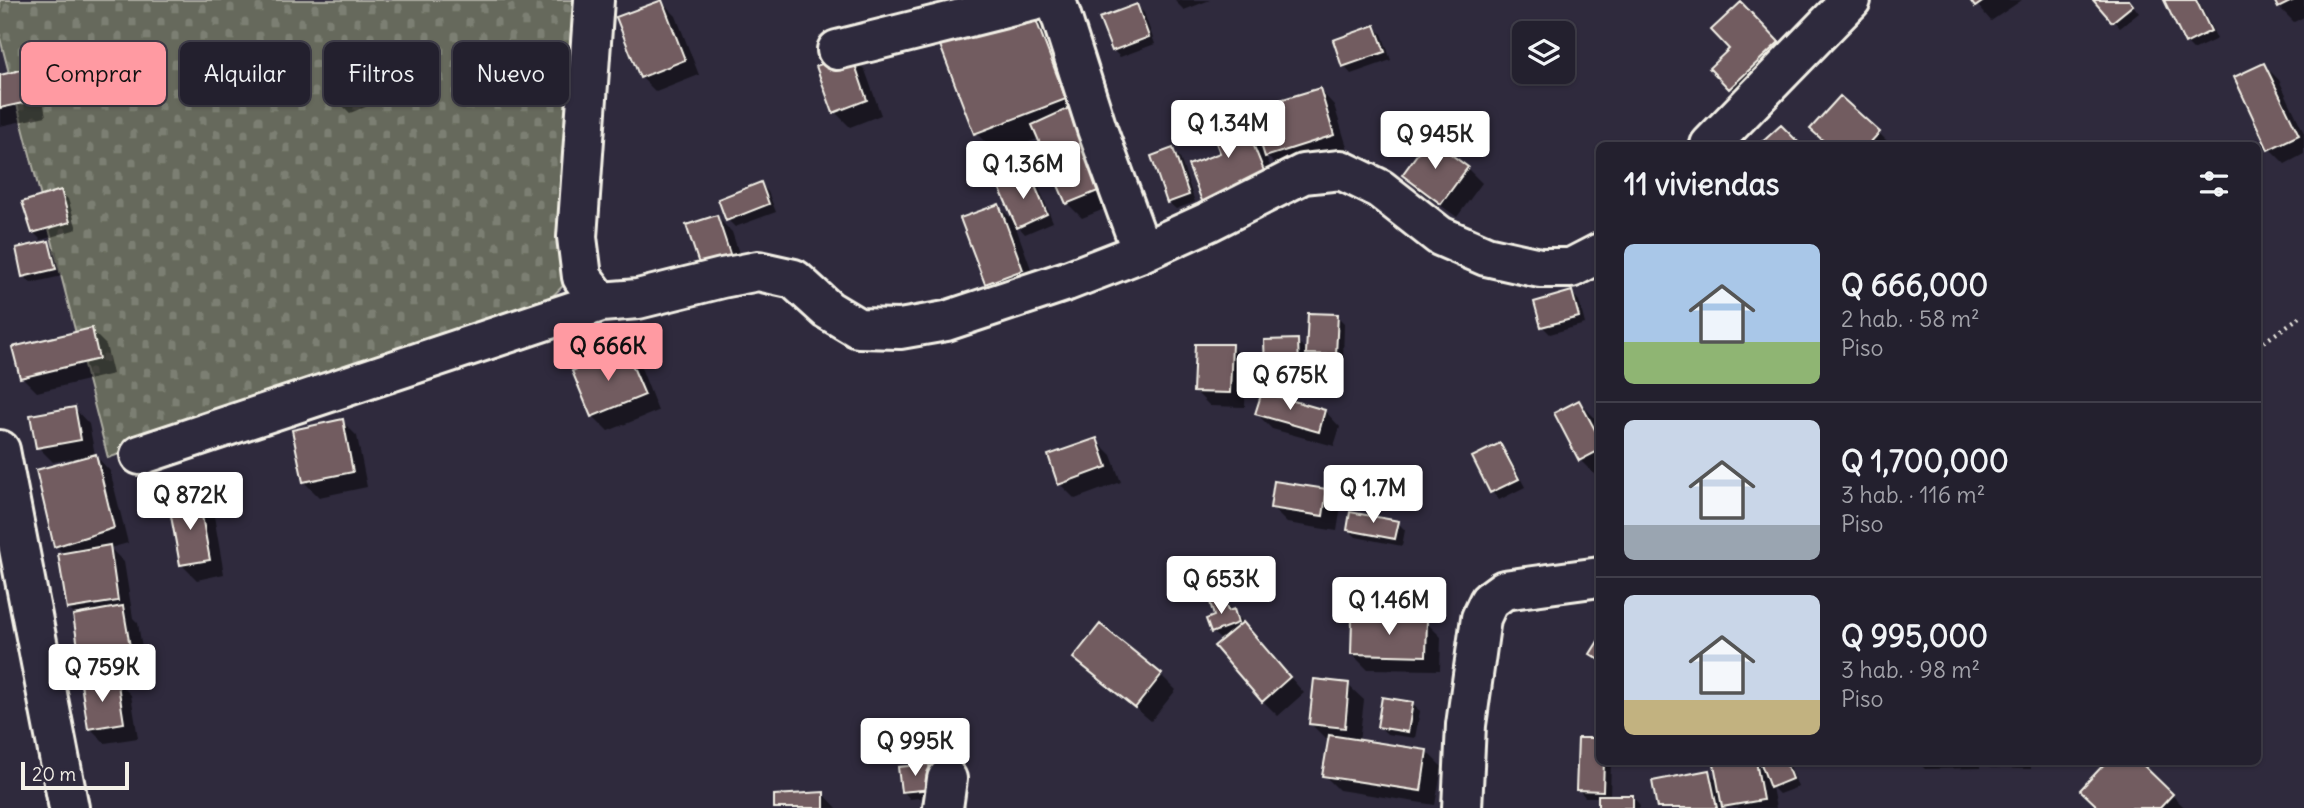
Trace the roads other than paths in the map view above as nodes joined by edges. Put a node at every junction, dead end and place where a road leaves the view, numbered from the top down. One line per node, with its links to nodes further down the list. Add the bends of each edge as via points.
1 (594, 0): 9 (street, via 578,237 582,277)
2 (1037, 0): 5 (street)
3 (1056, 0): 7 (street)
4 (1851, 0): 6 (street)
5 (837, 50)
6 (1713, 142)
7 (1142, 252): 8 (street, via 1303,174 1341,170 1380,189 1440,236 1486,256 1540,268 1571,268); 9 (street, via 946,321 901,329 858,328 828,310 794,279 758,271 638,299)
8 (1596, 255)
9 (601, 302): 11 (street)
10 (0, 450): 13 (street)
11 (141, 455)
12 (1596, 578): 15 (street, via 1504,590 1489,601 1482,618 1466,725)
13 (13, 598): 14 (street)
14 (69, 808)
15 (1462, 808)

